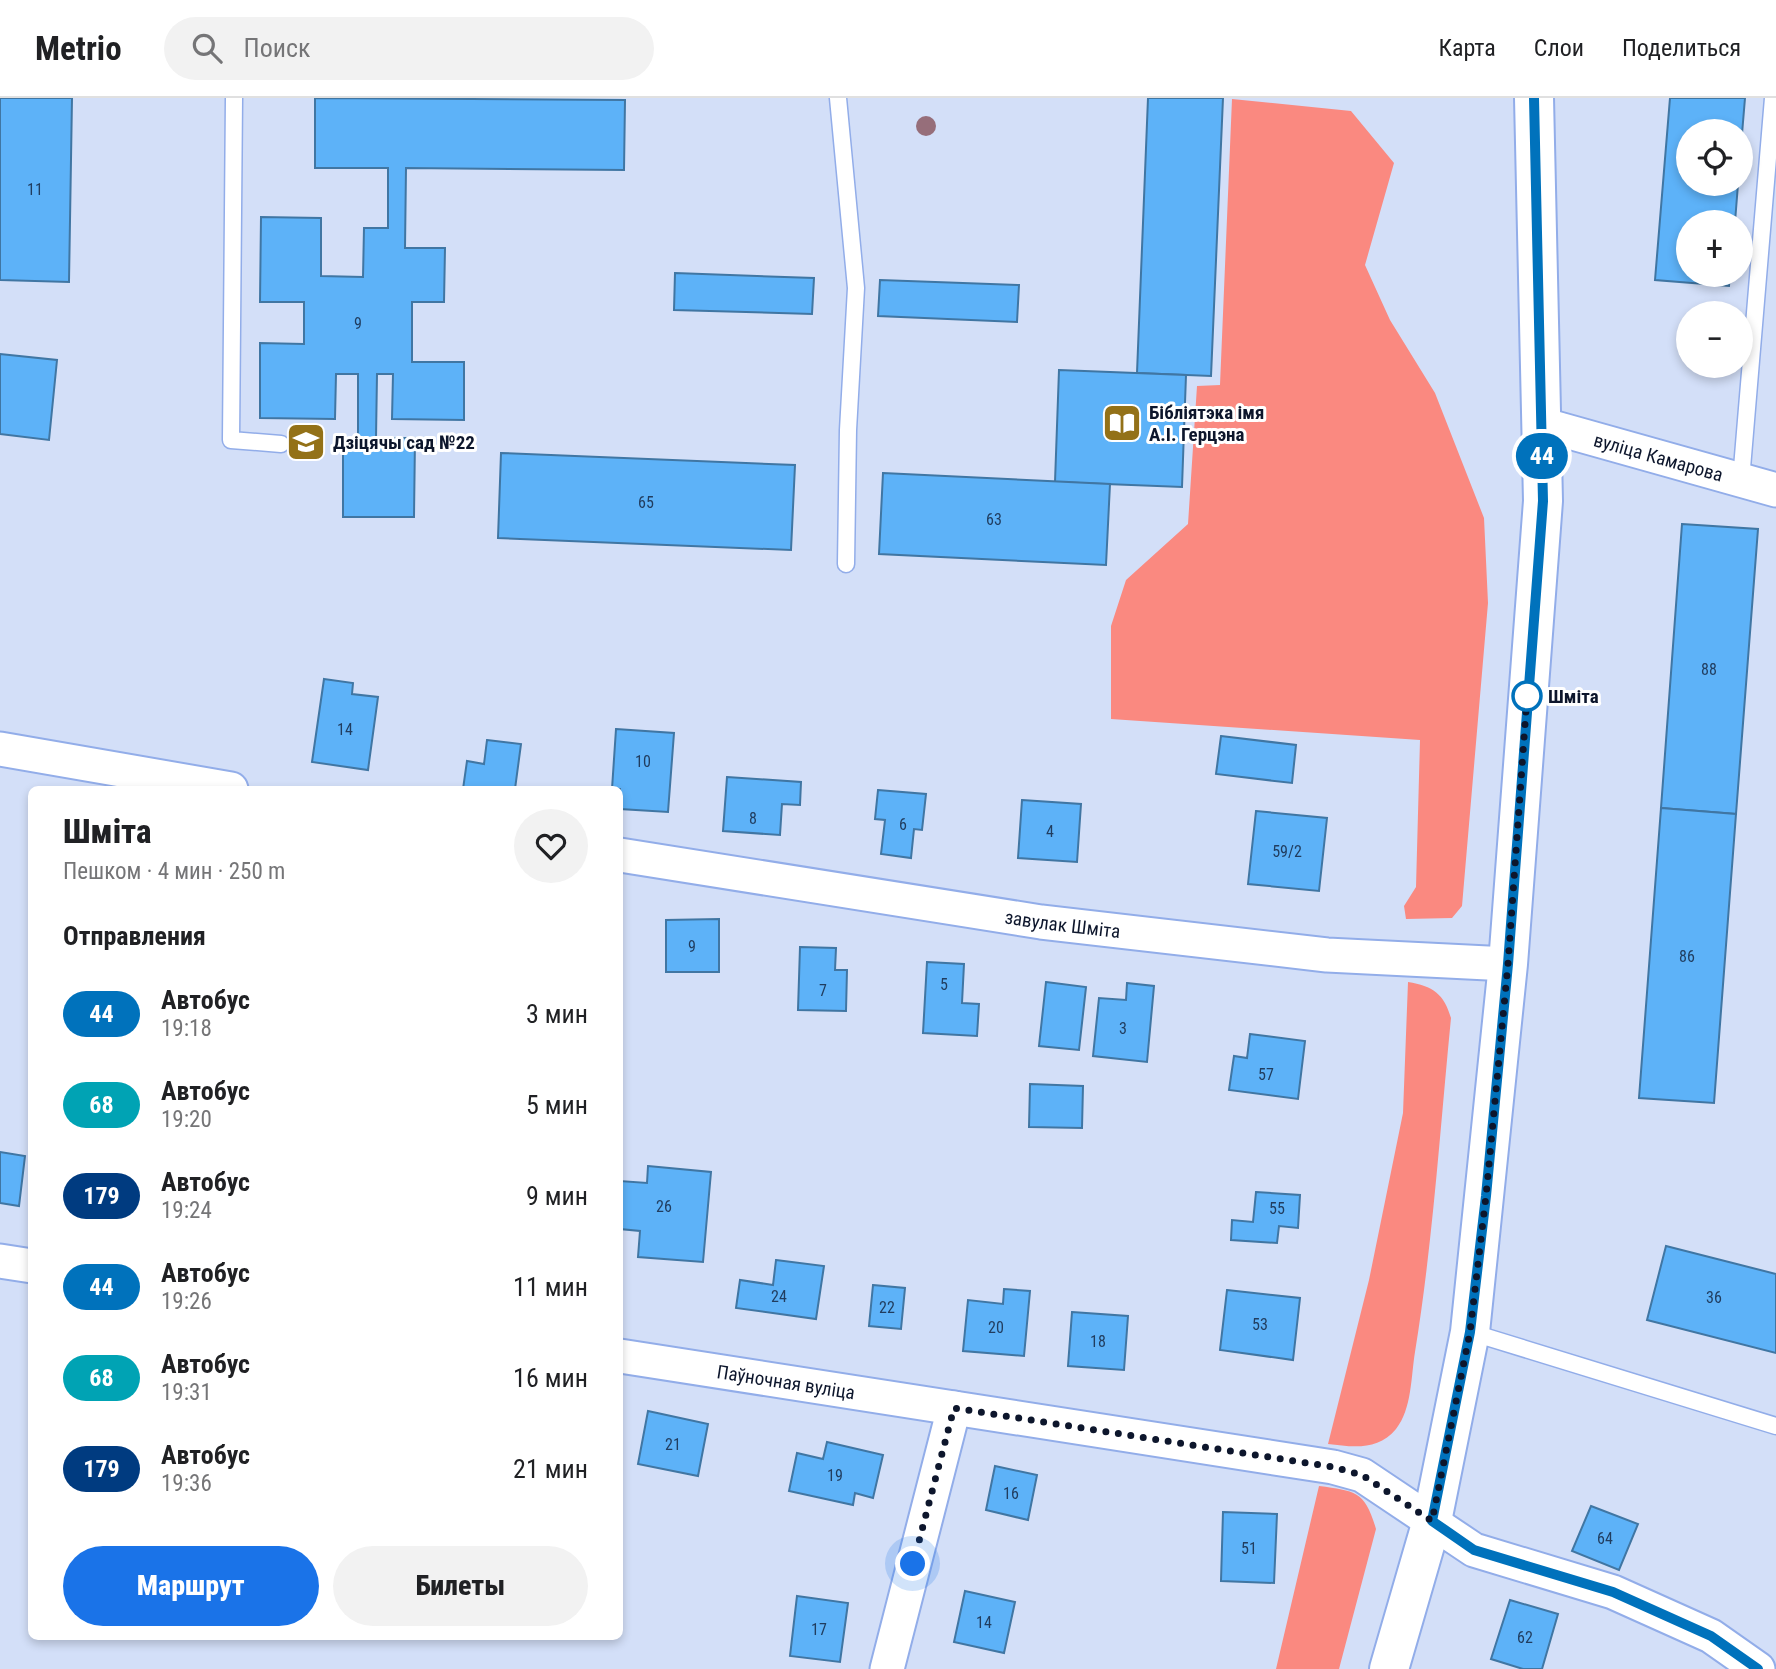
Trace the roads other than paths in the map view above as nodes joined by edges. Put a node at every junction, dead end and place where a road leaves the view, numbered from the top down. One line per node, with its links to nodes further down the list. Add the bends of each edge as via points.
1 (234, 98): 6 (lane, via 230,440)
2 (838, 98): 9 (lane, via 856,288)
3 (1534, 98): 5 (main road)
4 (1773, 98): 7 (lane)
5 (1541, 424): 7 (street, вуліца Камарова); 13 (main road, via 1543,501)
6 (281, 444)
7 (1741, 480): 8 (street, вуліца Камарова)
8 (1776, 490)
9 (846, 564)
10 (0, 749): 11 (street)
11 (214, 786)
12 (623, 855): 13 (street, завулак Шміта, via 1041,922 1326,955)
13 (1508, 964): 16 (main road)
14 (0, 1261): 15 (street)
15 (28, 1265)
16 (1470, 1332): 19 (lane); 20 (main road)
17 (623, 1356): 18 (street, Паўночная вуліца)
18 (954, 1408): 20 (street, Паўночная вуліца, via 1333,1467 1362,1475); 21 (street)
19 (1776, 1426)
20 (1432, 1521): 22 (main road); 23 (street, Паўночная вуліца, via 1474,1550 1613,1592 1711,1636)
21 (887, 1669)
22 (1389, 1669)
23 (1758, 1669)

